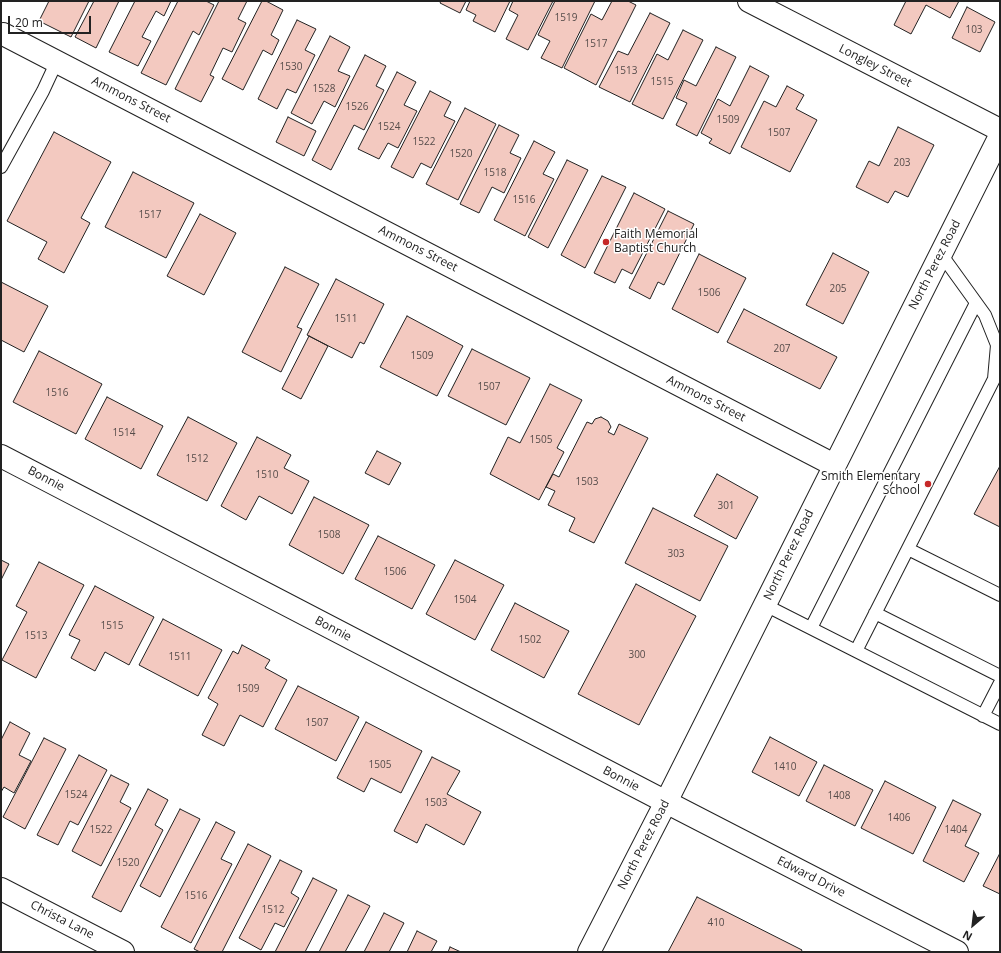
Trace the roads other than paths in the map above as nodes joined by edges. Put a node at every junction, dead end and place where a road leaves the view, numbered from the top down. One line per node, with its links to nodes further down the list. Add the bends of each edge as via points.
1 (749, 1): 4 (street, Longley Street)
2 (2, 33): 3 (street, Ammons Street)
3 (57, 61): 6 (lane); 10 (street, Ammons Street)
4 (1000, 130)
5 (1000, 136): 7 (street, North Perez Road)
6 (1, 167)
7 (941, 254): 8 (lane); 10 (street, North Perez Road)
8 (976, 303): 11 (lane, via 985,315 997,345 994,379); 15 (lane)
9 (1, 456): 21 (street, Bonnie)
10 (834, 465): 13 (street, North Perez Road)
11 (908, 549): 12 (lane); 14 (lane)
12 (1000, 595)
13 (765, 605): 15 (lane); 21 (street, North Perez Road)
14 (875, 613): 16 (lane); 17 (lane)
15 (811, 628): 16 (lane)
16 (856, 651): 19 (lane)
17 (1000, 676)
18 (1000, 683): 19 (lane)
19 (983, 716): 20 (lane)
20 (1000, 724)
21 (666, 802): 24 (street, North Perez Road); 25 (street, Edward Drive)
22 (1, 889): 23 (street, Christa Lane)
23 (123, 952)
24 (589, 952)
25 (957, 952)

